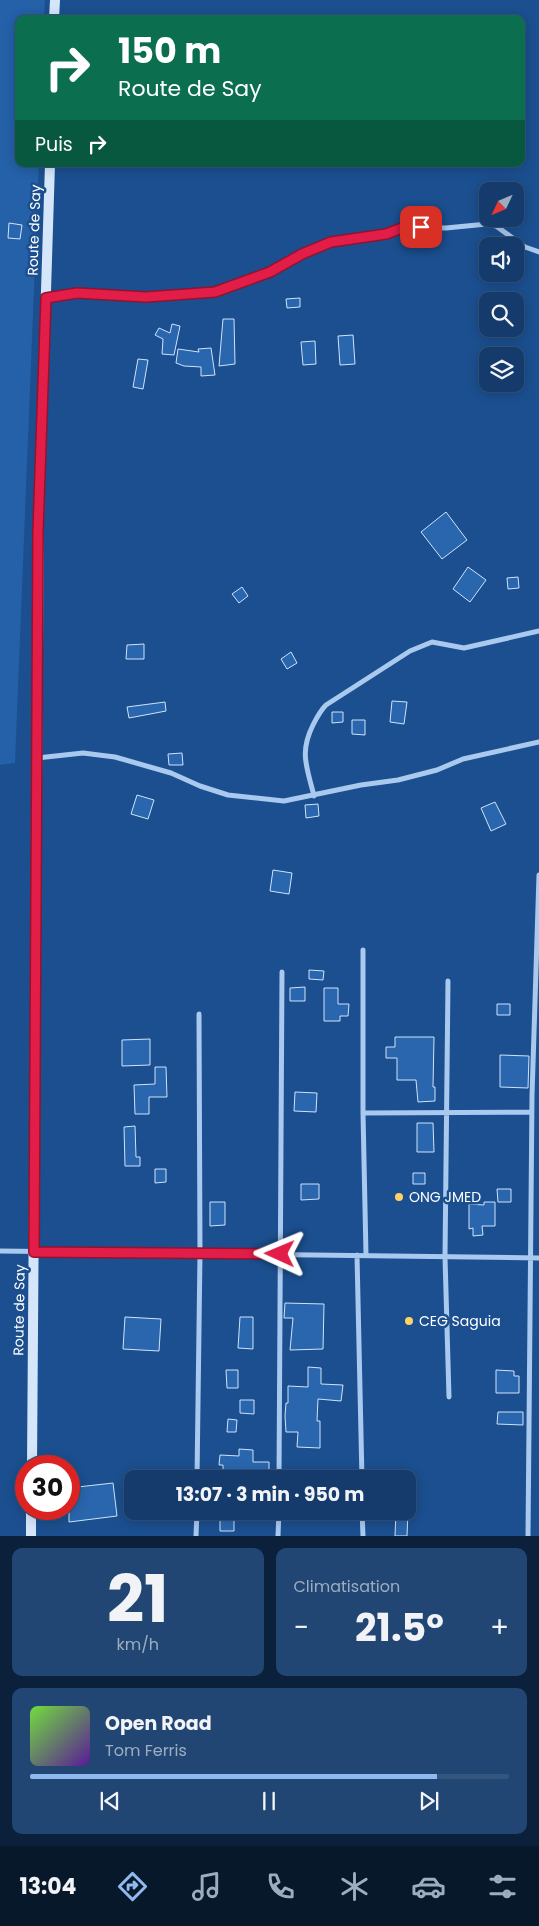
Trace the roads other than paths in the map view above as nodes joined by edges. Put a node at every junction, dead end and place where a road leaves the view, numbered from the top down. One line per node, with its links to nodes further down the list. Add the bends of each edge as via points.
1 (55, 0): 2 (main road)
2 (54, 15)
3 (50, 167): 5 (main road, Route de Say)
4 (539, 252): 5 (street, via 525,247 496,226 487,224 405,227 386,234 331,242 270,272 215,292 146,297 77,293)
5 (46, 298): 8 (main road, Route de Say)
6 (539, 631): 9 (street, via 464,648 432,642 423,644 326,705 319,712 304,749)
7 (539, 742): 9 (street, via 464,759 398,780)
8 (36, 758): 9 (street, via 82,753 115,756 228,795 284,801); 19 (main road, Route de Say)
9 (314, 796)
10 (539, 875): 16 (street)
11 (363, 950): 17 (street)
12 (282, 972): 21 (street)
13 (448, 981): 15 (street)
14 (198, 1014): 20 (street)
15 (447, 1112): 16 (street); 17 (street); 24 (street)
16 (532, 1112): 25 (street)
17 (362, 1113): 23 (street)
18 (0, 1251): 19 (street)
19 (34, 1252): 20 (street); 28 (main road, Route de Say)
20 (200, 1252): 21 (street); 29 (street)
21 (280, 1254): 22 (street); 30 (street)
22 (357, 1255): 23 (street); 31 (street)
23 (366, 1255): 24 (street)
24 (444, 1256): 25 (street); 27 (street)
25 (531, 1258): 26 (street); 40 (street)
26 (539, 1258)
27 (449, 1397)
28 (32, 1455)
29 (197, 1470)
30 (279, 1470)
31 (362, 1470)
32 (31, 1520): 36 (main road)
33 (196, 1520): 37 (street)
34 (278, 1520): 38 (street)
35 (362, 1520): 39 (street)
36 (31, 1536)
37 (196, 1536)
38 (278, 1536)
39 (363, 1536)
40 (528, 1536)

